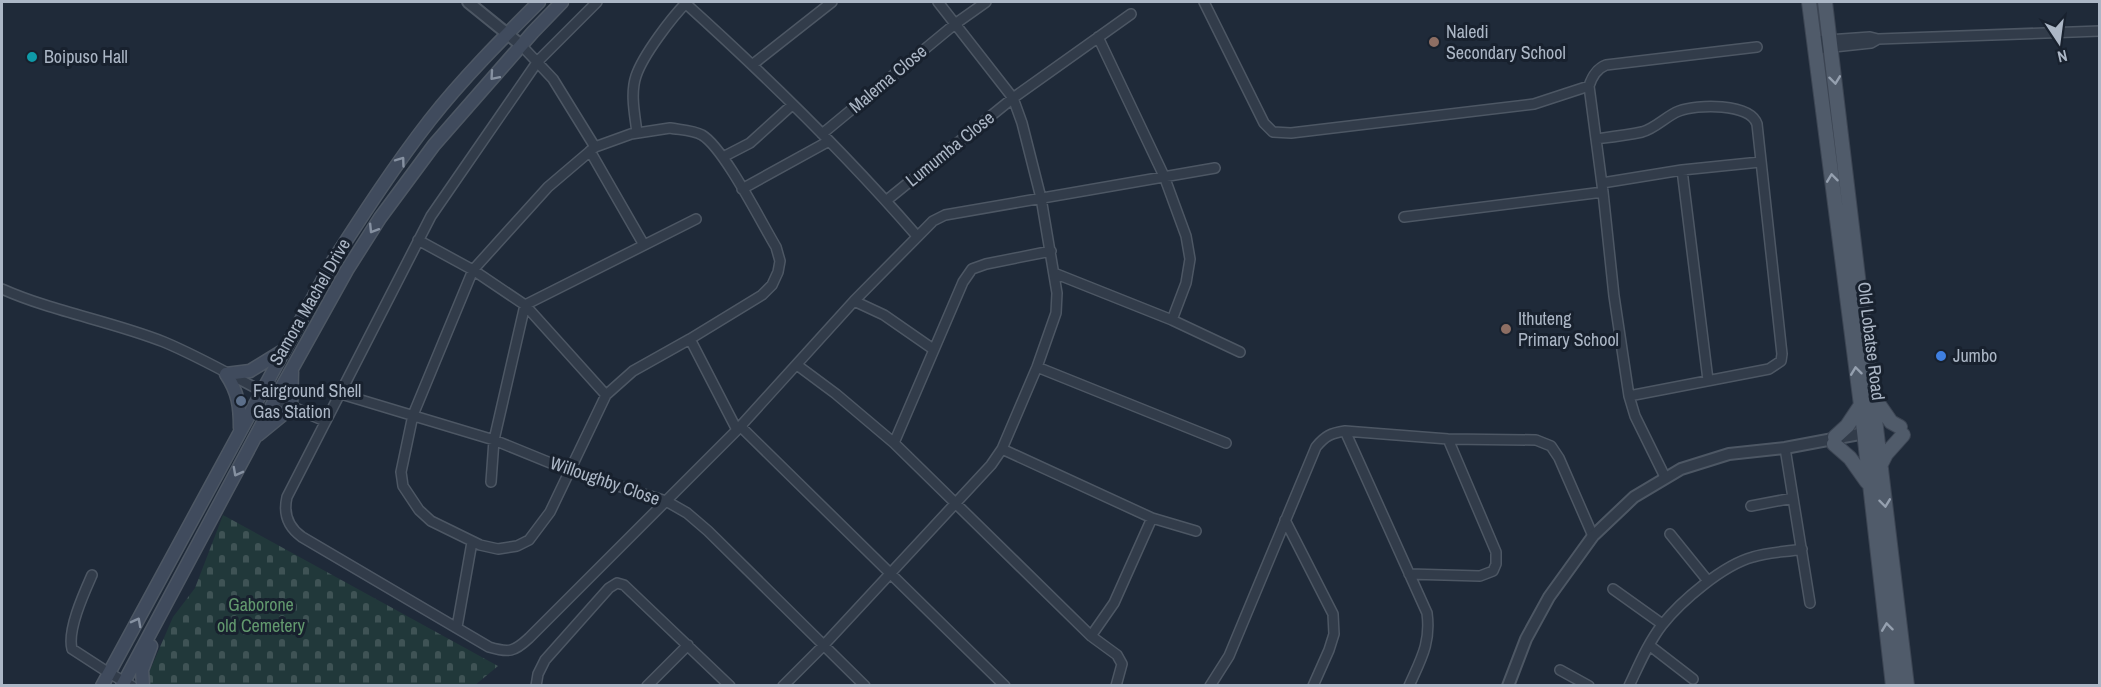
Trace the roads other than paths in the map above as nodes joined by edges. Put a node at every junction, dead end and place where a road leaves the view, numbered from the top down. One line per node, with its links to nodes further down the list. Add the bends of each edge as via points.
1 (468, 2): 15 (street)
2 (539, 2): 15 (main road, Samora Machel Drive)
3 (562, 2): 18 (main road, Samora Machel Drive)
4 (597, 2): 21 (street)
5 (686, 2): 22 (street); 26 (street, via 636,76 633,100)
6 (832, 2): 22 (street)
7 (938, 2): 13 (street)
8 (986, 2): 13 (street, Malema Close)
9 (1204, 2): 23 (street, via 1264,123 1273,132 1534,104)
10 (1809, 2): 19 (main road, Old Lobatse Road)
11 (1825, 2): 17 (main road, Old Lobatse Road)
12 (1131, 14): 16 (street, Lumumba Close)
13 (955, 24): 24 (street); 27 (street, Malema Close)
14 (2100, 31): 17 (street, via 1870,37)
15 (507, 34): 18 (street); 53 (main road, Samora Machel Drive, one-way to 15, via 333,261 430,119)
16 (1098, 37): 24 (street, Lumumba Close); 34 (street)
17 (1831, 43): 19 (street); 62 (main road, Old Lobatse Road, one-way to 62)
18 (521, 45): 21 (street); 57 (main road, Samora Machel Drive, one-way to 57, via 434,145 380,218)
19 (1814, 45): 66 (main road, Old Lobatse Road, one-way to 19)
20 (1757, 47): 23 (street, via 1606,65 1594,73)
21 (538, 61): 29 (street, via 553,79); 42 (street)
22 (752, 65): 25 (street)
23 (1589, 86): 28 (street)
24 (1013, 98): 37 (street); 38 (street, Lumumba Close)
25 (792, 105): 27 (street); 30 (street, via 750,144)
26 (637, 133): 29 (street); 30 (street, via 670,128 691,131 714,144)
27 (825, 138): 36 (street, Malema Close); 38 (street)
28 (1596, 139): 31 (street, via 1643,132 1679,111 1721,107 1745,111 1756,120); 35 (street)
29 (593, 149): 43 (street); 45 (street, via 548,187)
30 (723, 158): 36 (street)
31 (1760, 162): 33 (street); 59 (street, via 1781,361 1768,369)
32 (1215, 168): 34 (street)
33 (1682, 170): 35 (street); 59 (street)
34 (1164, 176): 37 (street); 50 (street, via 1186,236 1190,259)
35 (1603, 187): 39 (street); 64 (street)
36 (742, 189): 51 (street, via 776,247 778,272 762,295)
37 (1041, 198): 41 (street, via 945,215); 44 (street)
38 (887, 201): 41 (street)
39 (1404, 217)
40 (696, 219): 43 (street)
41 (917, 236): 48 (street)
42 (418, 240): 45 (street); 61 (street)
43 (644, 245): 49 (street)
44 (1051, 251): 46 (street); 52 (street, via 972,269)
45 (473, 270): 49 (street); 68 (street)
46 (1054, 273): 50 (street); 56 (street, via 1056,313)
47 (2, 289): 58 (street, via 164,342)
48 (854, 301): 52 (street, via 884,315); 55 (street)
49 (525, 305): 63 (street); 76 (street)
50 (1172, 320): 54 (street)
51 (690, 339): 63 (street, via 633,371); 70 (street)
52 (933, 349): 78 (street)
53 (284, 350): 58 (main road, via 250,371); 60 (main road, Samora Machel Drive)
54 (1240, 352)
55 (797, 365): 70 (street); 78 (street)
56 (1038, 367): 79 (street); 81 (street)
57 (292, 370): 65 (main road, Samora Machel Drive); 67 (main road)
58 (226, 374): 60 (street); 72 (main road, via 239,402)
59 (1708, 380): 64 (street)
60 (261, 392): 65 (street); 72 (main road, Samora Machel Drive)
61 (341, 394): 68 (street, Willoughby Close); 69 (street)
62 (1872, 394): 73 (main road, Old Lobatse Road); 82 (main road, via 1901,431)
63 (606, 395): 83 (street)
64 (1629, 396): 84 (street)
65 (275, 399): 67 (street); 74 (main road, Samora Machel Drive)
66 (1861, 405): 73 (main road, Old Lobatse Road); 77 (main road)
67 (291, 408): 69 (street); 74 (main road)
68 (413, 415): 76 (street, Willoughby Close); 96 (street, via 400,472 404,486 431,521)
69 (325, 421): 106 (street, via 287,497 284,508 293,531)
70 (738, 428): 88 (street); 98 (street)
71 (1345, 430): 75 (street); 92 (street, via 1324,437 1316,447); 99 (street)
72 (240, 431): 112 (main road, Samora Machel Drive, one-way to 72)
73 (1870, 435): 77 (street); 82 (main road, Old Lobatse Road); 86 (main road, Old Lobatse Road)
74 (255, 437): 105 (main road, Samora Machel Drive, one-way to 105)
75 (1448, 439): 95 (street, via 1536,440 1551,446); 99 (street, via 1497,552 1496,564 1492,571 1480,576)
76 (494, 440): 83 (street, Willoughby Close); 85 (street)
77 (1834, 441): 80 (street); 86 (main road)
78 (894, 442): 89 (street)
79 (1226, 443)
80 (1785, 448): 84 (street, via 1729,454); 87 (street)
81 (1002, 449): 89 (street); 91 (street)
82 (1880, 466): 131 (main road, Old Lobatse Road, one-way to 131)
83 (570, 471): 88 (street, Willoughby Close); 96 (street, via 550,512 529,540 498,549)
84 (1665, 477): 95 (street, via 1634,497)
85 (491, 482)
86 (1870, 487): 130 (main road, Old Lobatse Road, one-way to 86)
87 (1793, 498): 90 (street); 97 (street)
88 (666, 501): 106 (street, via 519,648 502,651); 110 (street, Willoughby Close, via 708,531)
89 (955, 504): 98 (street); 107 (street)
90 (1751, 506)
91 (1152, 518): 93 (street); 107 (street, via 1113,603)
92 (1285, 520): 124 (street, via 1229,656); 125 (street, via 1333,614 1334,634)
93 (1196, 531)
94 (1670, 534): 101 (street)
95 (1593, 536): 127 (street, via 1549,597 1526,639)
96 (472, 542): 106 (street)
97 (1802, 549): 101 (street, via 1741,561); 103 (street)
98 (889, 574): 110 (street); 122 (street)
99 (1409, 574): 126 (street, via 1427,613 1430,630)
100 (92, 575): 112 (street, via 70,642 75,652)
101 (1708, 581): 104 (street)
102 (1613, 589): 104 (street)
103 (1810, 603)
104 (1662, 624): 109 (street)
105 (153, 627): 114 (main road, Samora Machel Drive); 116 (main road, via 153,640 142,670)
106 (457, 627)
107 (1092, 636): 123 (street, via 1117,655 1122,664)
108 (688, 645): 117 (street, via 624,585 617,583 545,660); 118 (street); 119 (street)
109 (1649, 645): 113 (street); 129 (street)
110 (823, 646): 120 (street); 121 (street, Willoughby Close)
111 (1560, 670): 128 (street)
112 (109, 673): 114 (street); 115 (main road, Samora Machel Drive)
113 (1693, 679)
114 (126, 684)
115 (102, 686)
116 (143, 686)
117 (536, 686)
118 (647, 686)
119 (730, 686)
120 (783, 686)
121 (865, 686)
122 (1005, 686)
123 (1116, 686)
124 (1210, 686)
125 (1313, 686)
126 (1409, 686)
127 (1508, 686)
128 (1589, 686)
129 (1629, 686)
130 (1893, 686)
131 (1907, 686)

